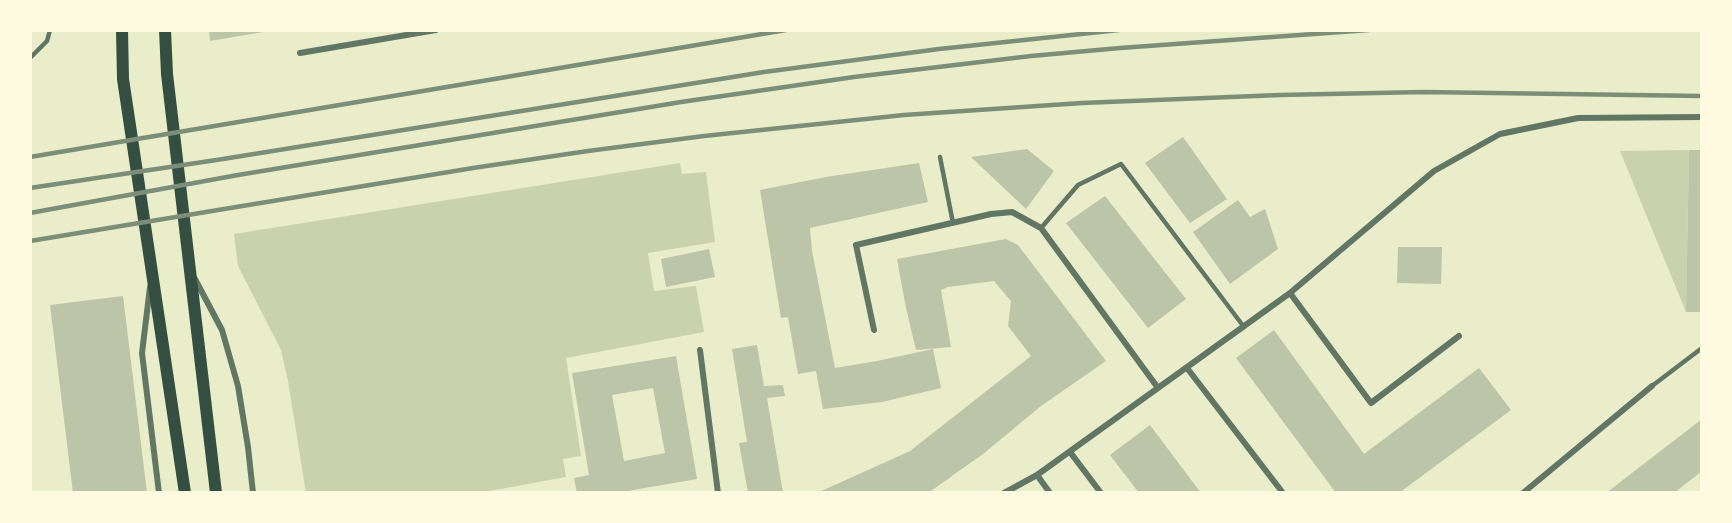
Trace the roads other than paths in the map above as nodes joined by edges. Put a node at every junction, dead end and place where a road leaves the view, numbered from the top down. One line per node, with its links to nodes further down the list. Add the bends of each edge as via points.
1 (50, 30): 6 (lane, via 46,42)
2 (122, 30): 11 (main road, via 123,79)
3 (165, 30): 12 (main road)
4 (436, 30): 5 (street)
5 (300, 53)
6 (30, 58)
7 (1702, 117): 13 (street, via 1578,118 1500,134 1434,171)
8 (940, 157): 9 (lane)
9 (953, 223): 10 (street, via 1012,212); 15 (street, via 856,245)
10 (1041, 228): 14 (lane, via 1078,185 1120,164); 21 (street)
11 (153, 269): 24 (street, via 142,353); 25 (main road)
12 (190, 270): 26 (main road); 27 (street, via 222,330 238,386)
13 (1290, 293): 14 (street); 16 (street, via 1371,403)
14 (1244, 327): 19 (street)
15 (874, 330)
16 (1459, 336)
17 (1702, 348): 20 (lane)
18 (700, 350): 28 (street)
19 (1187, 368): 21 (street); 32 (street)
20 (1652, 387): 33 (street)
21 (1158, 388): 22 (street)
22 (1070, 452): 23 (street); 31 (street)
23 (1037, 475): 29 (street); 30 (street)
24 (159, 493)
25 (185, 493)
26 (216, 493)
27 (253, 493)
28 (718, 493)
29 (1004, 493)
30 (1050, 493)
31 (1101, 493)
32 (1284, 493)
33 (1524, 493)

